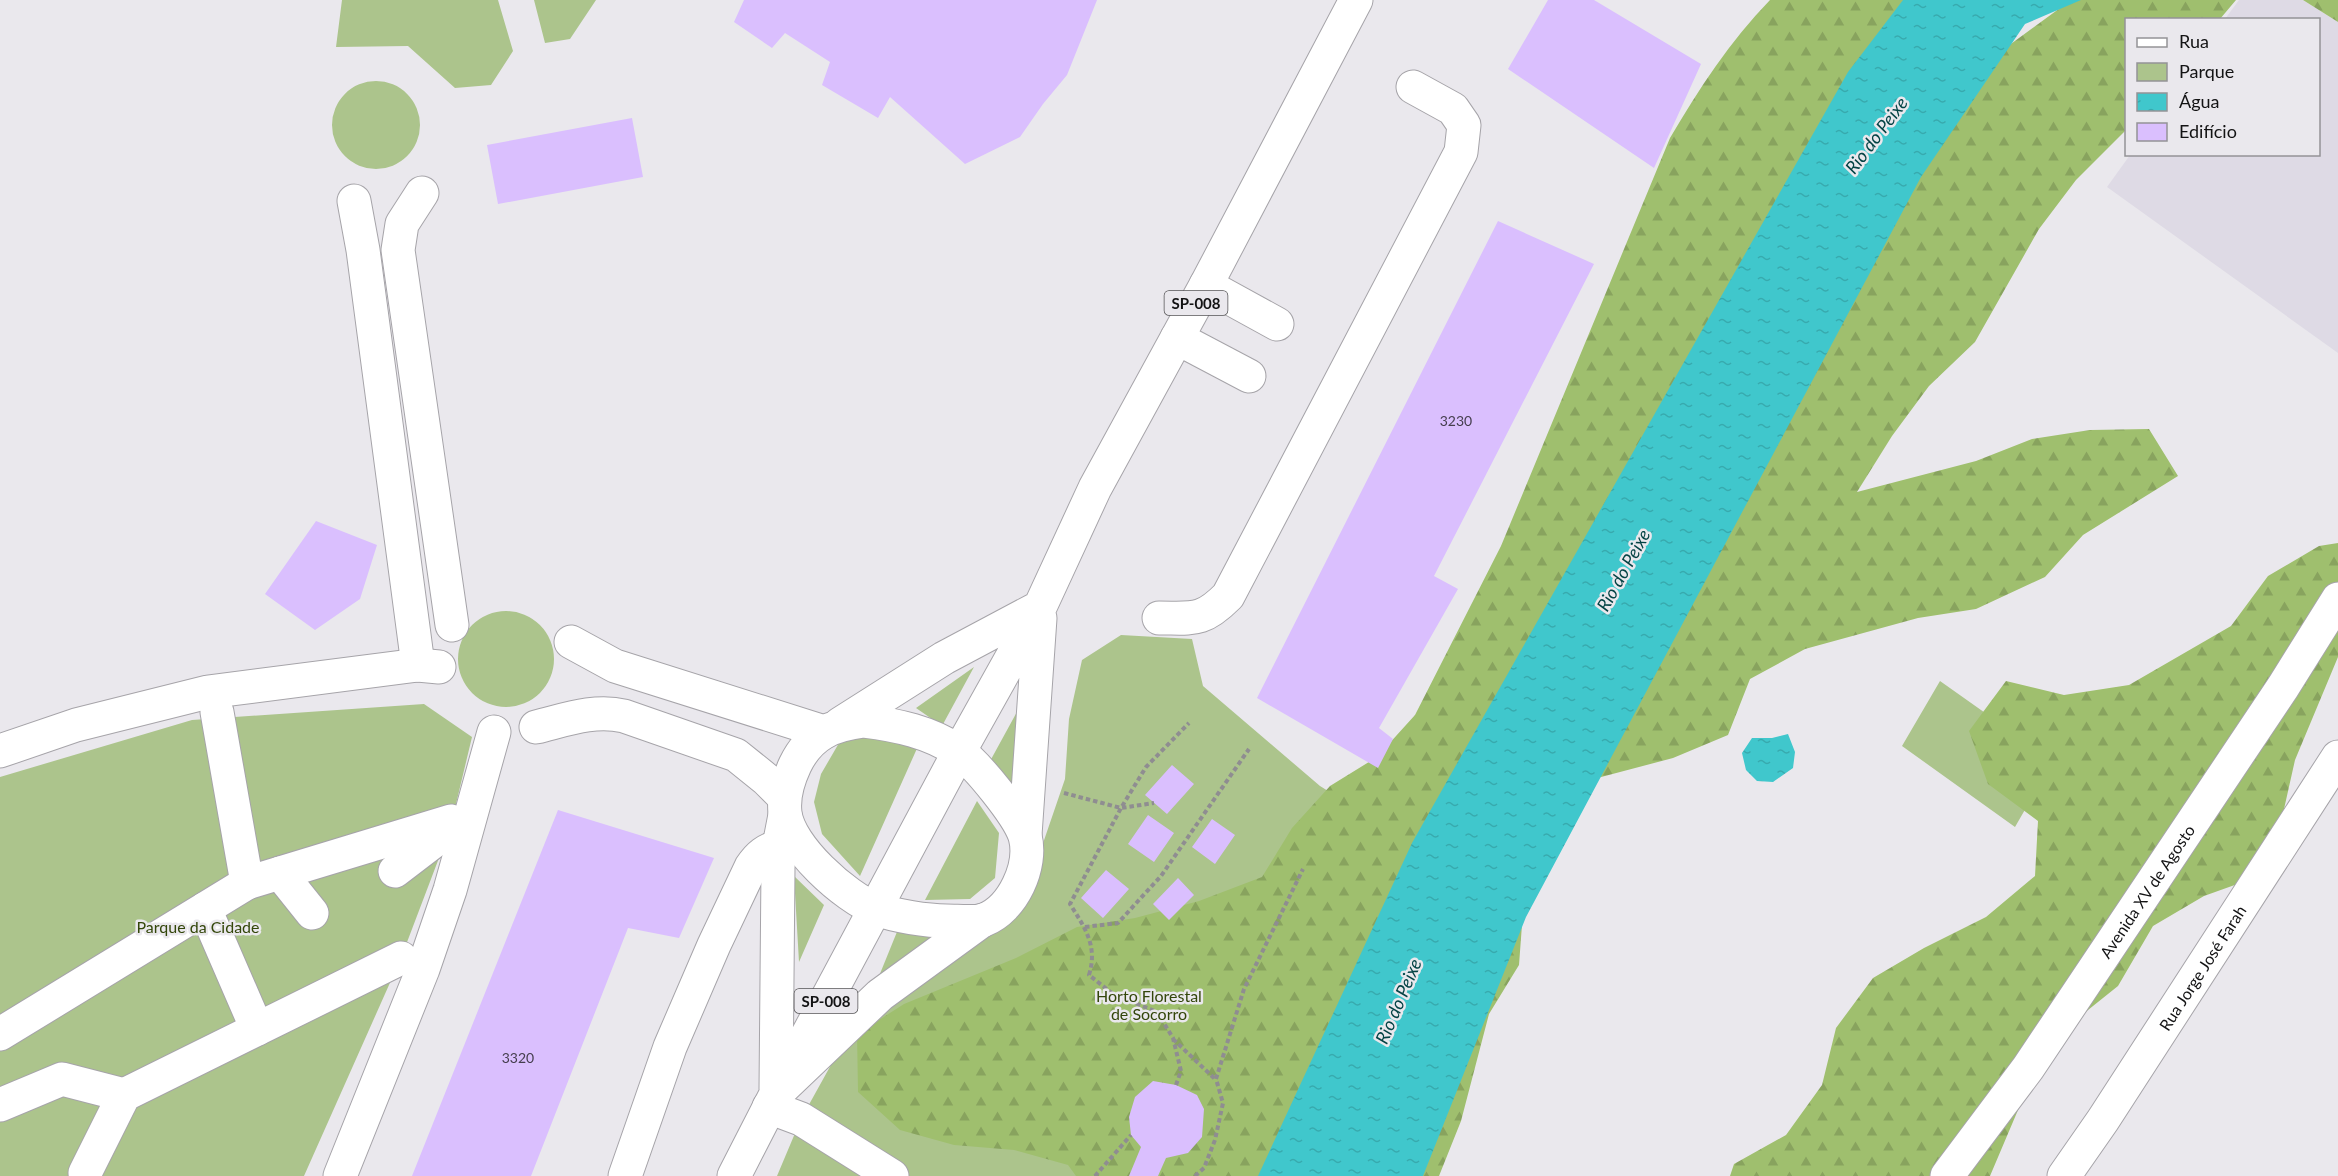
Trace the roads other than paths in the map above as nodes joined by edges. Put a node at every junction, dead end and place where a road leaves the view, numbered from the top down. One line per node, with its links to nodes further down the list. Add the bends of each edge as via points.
1 (1356, 0): 5 (street, SP-008)
2 (1413, 87): 11 (street, via 1453,109 1464,125 1461,152 1228,596 1214,610 1198,618)
3 (422, 193): 12 (street, via 402,224 398,250)
4 (354, 201): 18 (street, via 429,666 208,692 76,725)
5 (1206, 285): 6 (street); 7 (street, SP-008)
6 (1277, 324)
7 (1177, 338): 8 (street); 10 (street, SP-008, via 1095,488)
8 (1249, 376)
9 (2338, 600): 41 (street, Avenida XV de Agosto, via 2028,1068)
10 (1041, 607): 16 (street, via 944,658); 19 (street, SP-008); 22 (street)
11 (1159, 618)
12 (452, 625)
13 (571, 642): 16 (street, via 615,666)
14 (217, 712): 25 (street)
15 (536, 727): 21 (street, via 594,713 611,713 736,755 761,774)
16 (832, 728): 19 (street, via 864,721 892,724 924,734); 21 (street, via 801,754 790,776)
17 (494, 732): 37 (street, via 450,890 423,969)
18 (0, 751)
19 (959, 752): 22 (street, via 993,787); 27 (street, SP-008)
20 (2338, 757): 42 (street, Rua Jorge José Farah)
21 (782, 831): 27 (street, via 794,837 842,889); 34 (street); 38 (street, via 757,857 745,879 670,1047)
22 (1024, 835): 29 (street, via 1026,859 1017,887 1007,902)
23 (396, 872): 24 (street, via 451,825)
24 (280, 873): 25 (street); 28 (street)
25 (247, 883): 26 (street)
26 (205, 909): 31 (street); 32 (street)
27 (876, 909): 29 (street, via 937,921); 34 (street, SP-008)
28 (312, 913)
29 (983, 920): 34 (street, via 880,995)
30 (400, 958): 31 (street)
31 (257, 1029): 33 (street)
32 (0, 1034)
33 (124, 1095): 35 (street, via 62,1079); 36 (street)
34 (772, 1101): 39 (street, SP-008); 40 (street)
35 (0, 1106)
36 (84, 1175)
37 (340, 1176)
38 (625, 1176)
39 (734, 1176)
40 (892, 1176)
41 (1947, 1176)
42 (2064, 1176)

